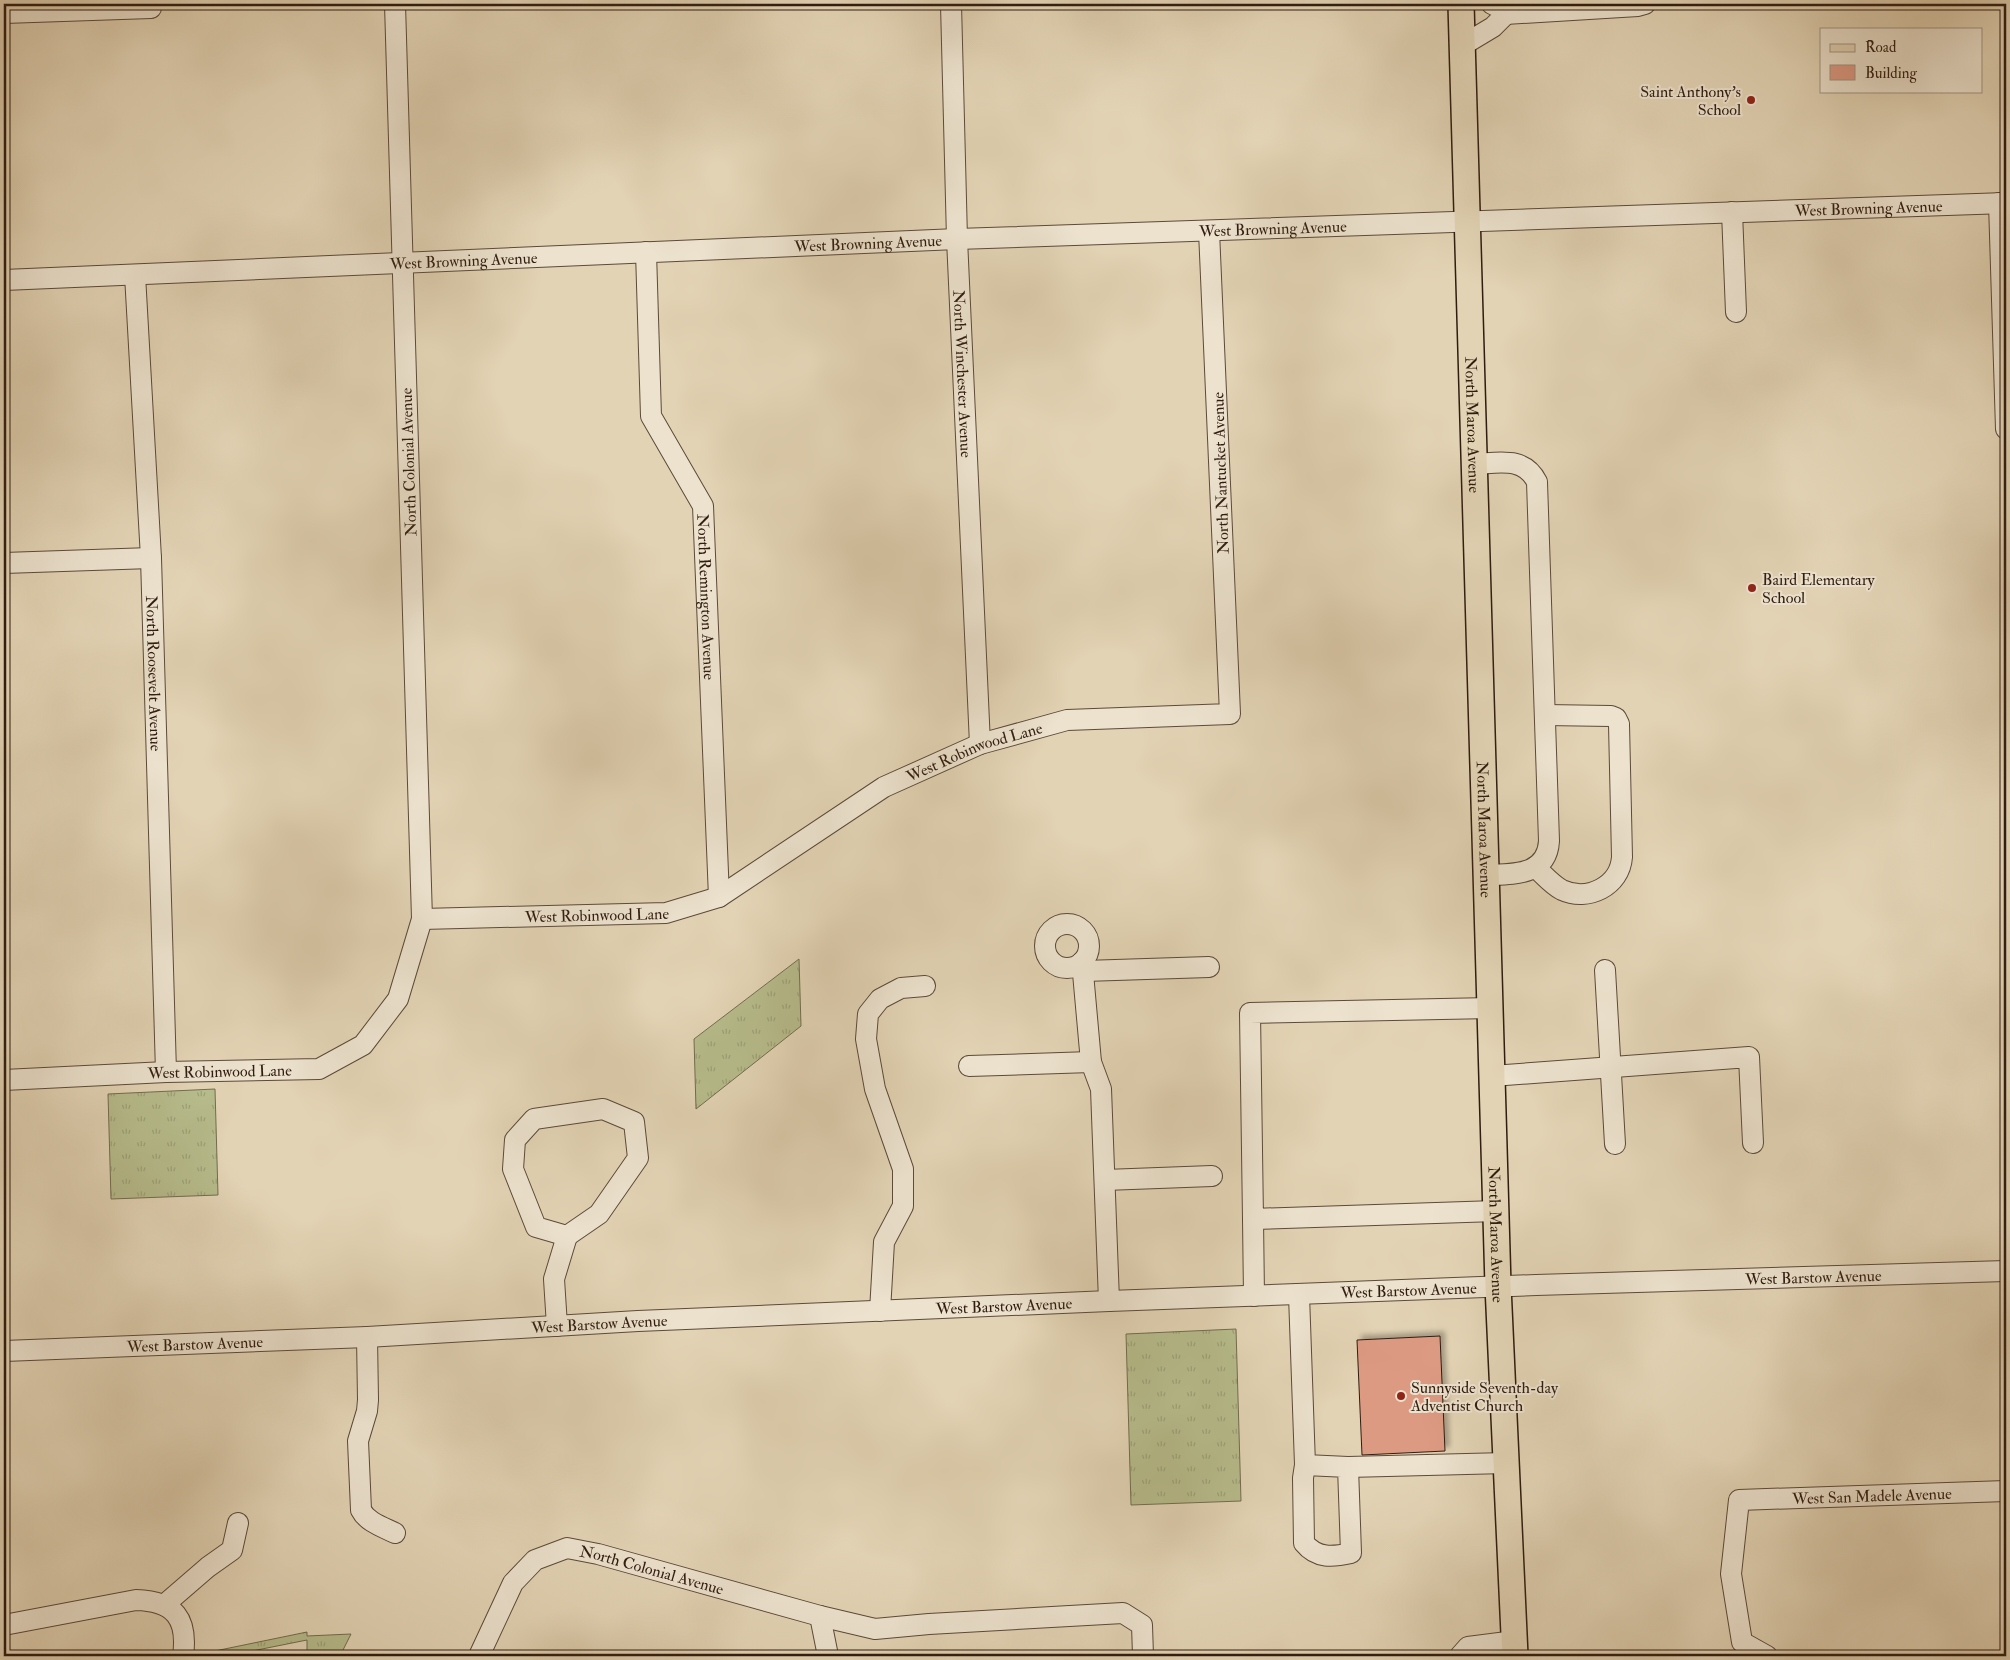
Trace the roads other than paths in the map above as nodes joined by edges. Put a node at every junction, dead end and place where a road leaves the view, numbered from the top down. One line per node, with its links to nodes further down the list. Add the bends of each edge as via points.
1 (395, 4): 15 (street, North Colonial Avenue)
2 (951, 4): 13 (street, North Winchester Avenue)
3 (1461, 4): 8 (main road, North Maroa Avenue)
4 (1645, 4): 6 (street)
5 (151, 8): 7 (street)
6 (1498, 9): 8 (street, via 1493,26)
7 (4, 13)
8 (1463, 45): 11 (main road, North Maroa Avenue)
9 (2003, 203): 10 (street, West Browning Avenue); 19 (street)
10 (1732, 212): 11 (street, West Browning Avenue); 18 (street)
11 (1468, 222): 12 (street, West Browning Avenue); 20 (main road, North Maroa Avenue)
12 (1209, 231): 13 (street, West Browning Avenue); 23 (street, North Nantucket Avenue)
13 (957, 239): 14 (street, West Browning Avenue); 25 (street, North Winchester Avenue)
14 (646, 252): 15 (street, West Browning Avenue); 28 (street, North Remington Avenue, via 651,416 703,506)
15 (402, 264): 16 (street, West Browning Avenue); 29 (street, North Colonial Avenue)
16 (135, 275): 17 (street, West Browning Avenue); 21 (street, North Roosevelt Avenue)
17 (4, 280)
18 (1736, 312)
19 (2006, 429)
20 (1475, 464): 24 (street, via 1516,463 1528,469 1537,482); 27 (main road, North Maroa Avenue)
21 (151, 558): 22 (street); 37 (street, North Roosevelt Avenue)
22 (4, 563)
23 (1230, 714): 25 (street, West Robinwood Lane, via 1067,720)
24 (1545, 715): 26 (street, via 1549,850); 26 (street, via 1616,718 1619,724 1622,866 1614,880 1588,894 1561,890)
25 (980, 744): 28 (street, West Robinwood Lane, via 884,787)
26 (1535, 867): 27 (street, via 1522,874)
27 (1487, 875): 33 (main road, North Maroa Avenue)
28 (719, 897): 29 (street, West Robinwood Lane, via 666,913)
29 (422, 919): 37 (street, West Robinwood Lane, via 398,999 363,1045 319,1069)
30 (1209, 968): 34 (street, via 1083,966)
31 (1605, 970): 36 (street)
32 (925, 986): 52 (street, via 901,988 880,999 868,1014 866,1038 874,1089 903,1169 903,1206 884,1242)
33 (1491, 1008): 38 (main road, North Maroa Avenue); 45 (street, via 1250,1013)
34 (1091, 1062): 35 (street); 43 (street, via 1101,1089)
35 (969, 1066)
36 (1611, 1068): 38 (street); 40 (street, via 1749,1057); 41 (street)
37 (166, 1072): 39 (street, West Robinwood Lane)
38 (1492, 1076): 44 (main road, North Maroa Avenue)
39 (4, 1080)
40 (1753, 1143)
41 (1615, 1144)
42 (1212, 1176): 43 (street)
43 (1105, 1180): 51 (street)
44 (1496, 1212): 45 (street); 48 (main road, North Maroa Avenue)
45 (1253, 1219): 50 (street)
46 (567, 1236): 46 (street, via 599,1214 638,1158 634,1122 603,1109 534,1119 515,1140 514,1169 536,1227); 53 (street, via 554,1279)
47 (2006, 1271): 48 (street, West Barstow Avenue)
48 (1498, 1286): 49 (street, West Barstow Avenue); 56 (main road, North Maroa Avenue)
49 (1299, 1294): 50 (street, West Barstow Avenue); 57 (street)
50 (1254, 1296): 51 (street, West Barstow Avenue)
51 (1109, 1301): 52 (street, West Barstow Avenue)
52 (880, 1311): 53 (street, West Barstow Avenue)
53 (556, 1326): 54 (street, West Barstow Avenue)
54 (367, 1337): 55 (street, West Barstow Avenue); 61 (street, via 368,1400 358,1442 361,1510 364,1516)
55 (4, 1351)
56 (1506, 1462): 58 (street); 65 (main road, North Maroa Avenue)
57 (1305, 1465): 58 (street); 58 (street, via 1302,1478 1304,1543 1310,1551 1329,1557 1352,1553)
58 (1348, 1467)
59 (2006, 1491): 71 (street, West San Madele Avenue, via 1739,1500 1731,1574 1742,1642)
60 (238, 1523): 62 (street, via 232,1550)
61 (395, 1533)
62 (164, 1605): 64 (street, via 136,1600); 66 (street, via 183,1626)
63 (820, 1616): 67 (street, North Colonial Avenue, via 567,1548 535,1560 513,1582); 68 (street); 69 (street, North Colonial Avenue, via 875,1629 1123,1613 1142,1625)
64 (4, 1626)
65 (1515, 1649): 70 (street, via 1468,1647)
66 (183, 1656)
67 (478, 1656)
68 (828, 1656)
69 (1143, 1656)
70 (1460, 1656)
71 (1767, 1656)

